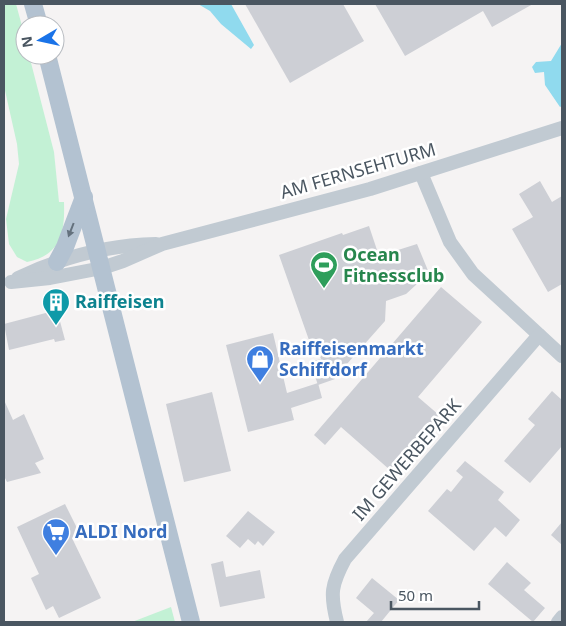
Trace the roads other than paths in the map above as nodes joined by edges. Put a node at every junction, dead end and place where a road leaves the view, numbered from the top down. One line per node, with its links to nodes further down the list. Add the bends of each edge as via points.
1 (50, 65): 4 (main road)
2 (562, 128): 3 (street, AM FERNSEHTURM)
3 (421, 173): 5 (street, AM FERNSEHTURM, via 162,244 124,244); 8 (street, via 450,242 473,274)
4 (84, 198): 5 (main road); 6 (main road, one-way to 6)
5 (99, 259): 6 (street); 7 (street, via 50,278); 11 (main road)
6 (57, 262): 7 (street)
7 (7, 283)
8 (539, 335): 9 (street); 12 (street, IM GEWERBEPARK, via 345,559 332,586 331,597)
9 (562, 356)
10 (562, 617): 13 (street)
11 (191, 622)
12 (337, 622)
13 (558, 622)

